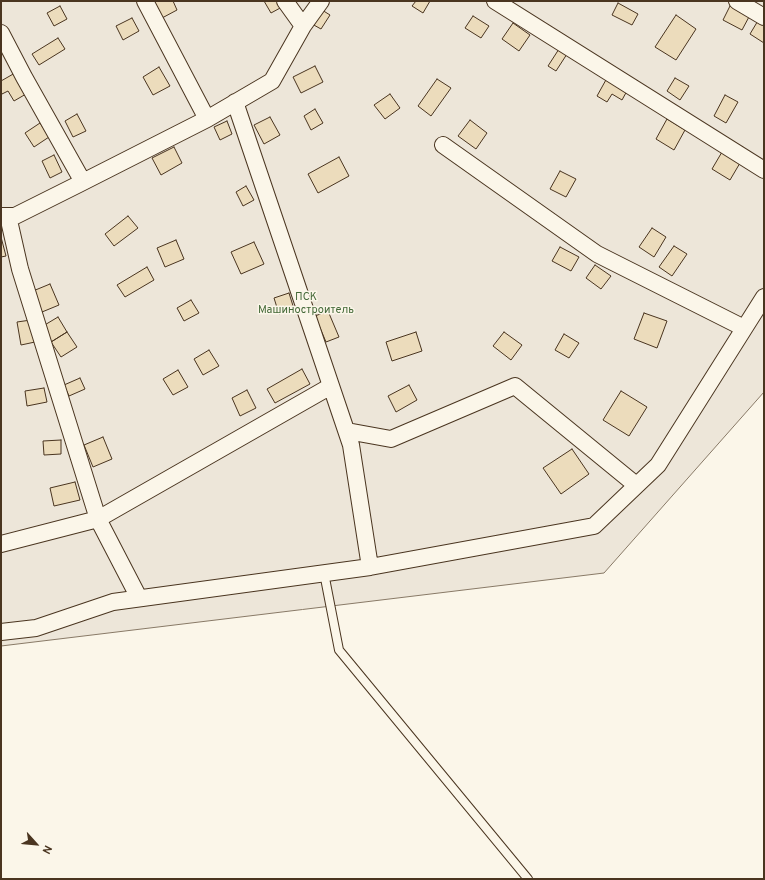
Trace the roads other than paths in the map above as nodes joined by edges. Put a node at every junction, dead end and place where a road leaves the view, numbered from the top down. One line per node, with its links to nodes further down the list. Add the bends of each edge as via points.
1 (145, 1): 10 (street)
2 (285, 1): 7 (street)
3 (321, 1): 7 (street)
4 (495, 1): 12 (street)
5 (738, 1): 6 (street)
6 (764, 17)
7 (303, 26): 9 (street, via 272,81)
8 (1, 33): 13 (street)
9 (235, 102): 10 (street); 17 (street)
10 (207, 119): 13 (street)
11 (443, 145): 16 (street, via 597,254)
12 (764, 170)
13 (83, 182): 14 (street, via 15,216)
14 (4, 216): 20 (street)
15 (764, 297): 16 (street)
16 (744, 328): 19 (street, via 658,465)
17 (331, 386): 18 (street); 20 (street)
18 (346, 431): 19 (street, via 391,439 515,386); 22 (street, via 351,445)
19 (636, 485): 22 (street, via 594,526)
20 (98, 519): 21 (street); 24 (street)
21 (1, 544)
22 (370, 567): 23 (street)
23 (324, 573): 24 (street); 26 (lane, via 339,650)
24 (139, 598): 25 (street, via 113,602 36,628)
25 (1, 632)
26 (528, 879)

